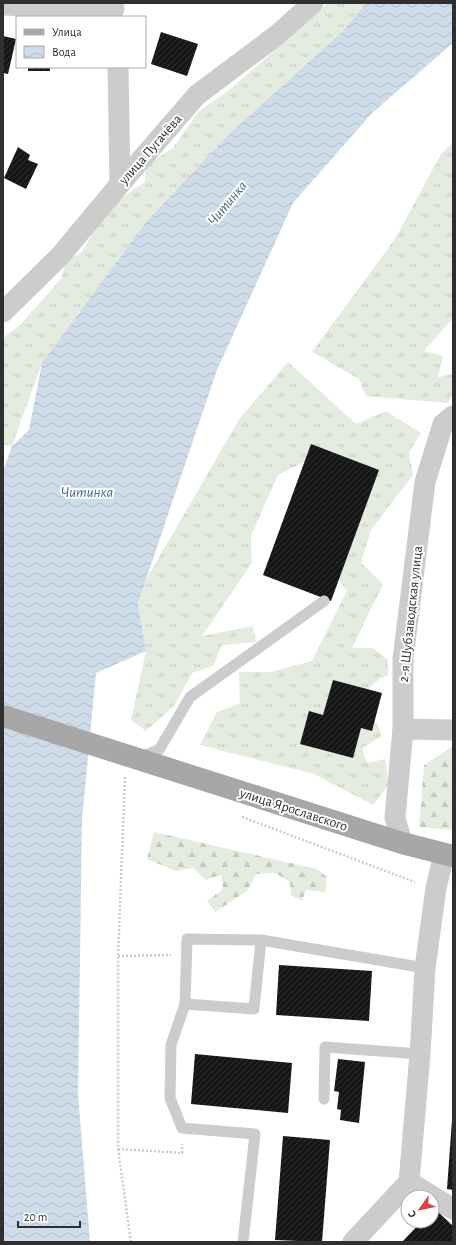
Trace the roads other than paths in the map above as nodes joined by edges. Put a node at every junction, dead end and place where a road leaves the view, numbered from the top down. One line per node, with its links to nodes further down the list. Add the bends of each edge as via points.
1 (313, 3): 5 (street, улица Пугачёва, via 277,35 197,95)
2 (3, 5): 3 (street)
3 (115, 10)
4 (118, 68): 5 (street)
5 (120, 184): 6 (street, улица Пугачёва, via 60,256)
6 (3, 312)
7 (453, 416): 10 (street, 2-я Шубзаводская улица, via 443,424 425,482 403,659)
8 (324, 600): 12 (lane, via 190,697 159,750)
9 (3, 716): 12 (main road, улица Ярославского)
10 (403, 729): 11 (street); 13 (street, 2-я Шубзаводская улица, via 394,818)
11 (453, 730)
12 (130, 765): 13 (main road, улица Ярославского)
13 (402, 843): 14 (main road, улица Ярославского)
14 (448, 855): 16 (street, via 436,888)
15 (261, 940): 16 (lane); 17 (lane, via 254,1009); 17 (lane, via 187,939)
16 (424, 968): 18 (street)
17 (185, 1004): 22 (lane, via 171,1045 170,1098 182,1128 255,1134)
18 (420, 1054): 19 (lane, via 325,1047); 20 (street)
19 (324, 1099)
20 (409, 1182): 21 (street); 23 (street)
21 (453, 1209)
22 (243, 1242)
23 (353, 1242)

